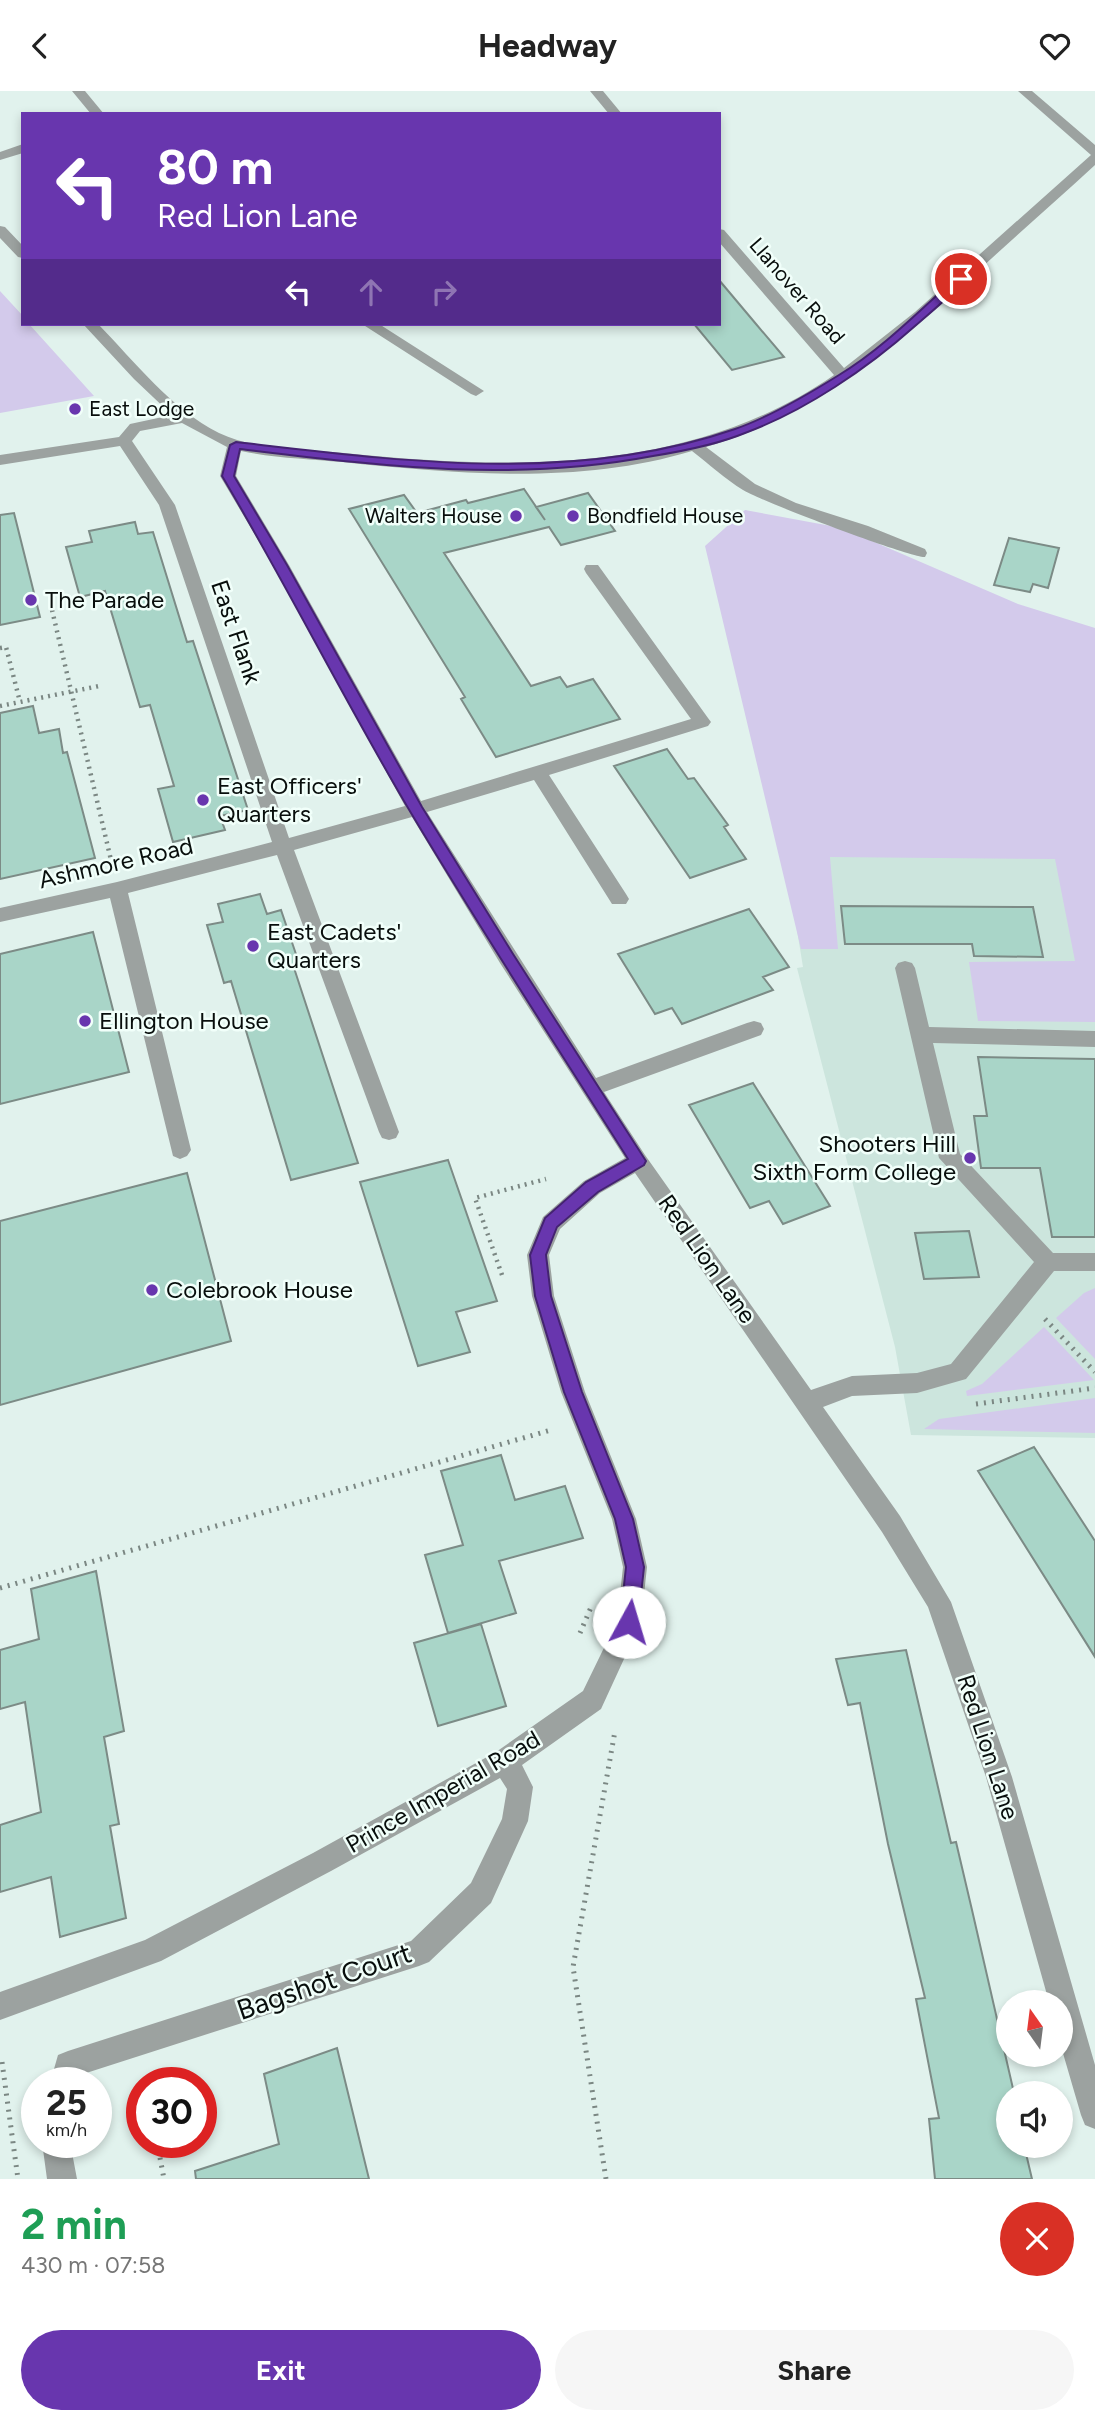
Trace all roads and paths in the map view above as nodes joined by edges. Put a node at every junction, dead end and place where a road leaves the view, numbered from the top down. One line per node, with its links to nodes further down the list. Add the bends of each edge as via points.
1 (78, 91): 4 (street)
2 (596, 91): 5 (street)
3 (1024, 91): 7 (street)
4 (96, 112)
5 (614, 112)
6 (21, 149): 8 (street)
7 (1095, 152)
8 (0, 156)
9 (1095, 158): 15 (street, via 884,348)
10 (0, 230): 12 (street)
11 (721, 235): 15 (street, Llanover Road)
12 (21, 252)
13 (92, 326): 17 (street)
14 (372, 326): 16 (street)
15 (844, 377): 20 (street, via 775,416)
16 (476, 391)
17 (182, 418): 18 (street, via 135,427); 19 (street)
18 (124, 441): 21 (street); 32 (street, East Flank, via 167,505)
19 (236, 445): 20 (street, via 383,462 538,468 601,463); 31 (street, Red Lion Lane, via 228,476)
20 (694, 445): 22 (street, via 749,487 790,507)
21 (0, 460)
22 (919, 553)
23 (592, 569): 30 (street, Ashmore Road, via 702,722)
24 (52, 610): 27 (path)
25 (0, 648): 28 (path, via 6,647)
26 (99, 686): 27 (path)
27 (73, 691): 28 (path); 33 (path)
28 (20, 702): 29 (path)
29 (0, 706)
30 (538, 772): 31 (street, Ashmore Road); 34 (street)
31 (416, 809): 32 (street, Ashmore Road); 40 (street, Red Lion Lane)
32 (283, 847): 33 (street, Ashmore Road); 41 (street, East Flank)
33 (117, 889): 35 (street, Ashmore Road); 42 (street)
34 (619, 899)
35 (0, 915)
36 (905, 968): 38 (street)
37 (754, 1029): 40 (street)
38 (920, 1035): 39 (street); 44 (street, via 950,1158)
39 (1095, 1039)
40 (592, 1088): 43 (street, Red Lion Lane)
41 (389, 1132)
42 (180, 1150)
43 (638, 1161): 49 (street, Red Lion Lane); 55 (street, Prince Imperial Road, via 592,1187 551,1223 538,1255 554,1332 624,1519 635,1567 629,1622)
44 (1048, 1262): 45 (street); 46 (street)
45 (1095, 1262)
46 (1020, 1296): 47 (path); 49 (street, via 958,1372 917,1383 852,1386)
47 (1095, 1372)
48 (1095, 1388): 50 (path)
49 (807, 1402): 60 (street, Red Lion Lane, via 939,1602 999,1777)
50 (966, 1405)
51 (555, 1429): 52 (path)
52 (0, 1588)
53 (594, 1599): 54 (path)
54 (578, 1637)
55 (592, 1700): 56 (street, Prince Imperial Road); 66 (path, via 615,1731 573,1966)
56 (505, 1761): 57 (street, Prince Imperial Road, via 151,1951); 59 (street, Bagshot Court, via 520,1787 515,1821 481,1893 419,1952)
57 (0, 2006)
58 (2, 2062): 63 (path)
59 (68, 2067)
60 (1095, 2115)
61 (59, 2158): 64 (street)
62 (161, 2158): 65 (path)
63 (18, 2179)
64 (62, 2179)
65 (164, 2179)
66 (606, 2179)

